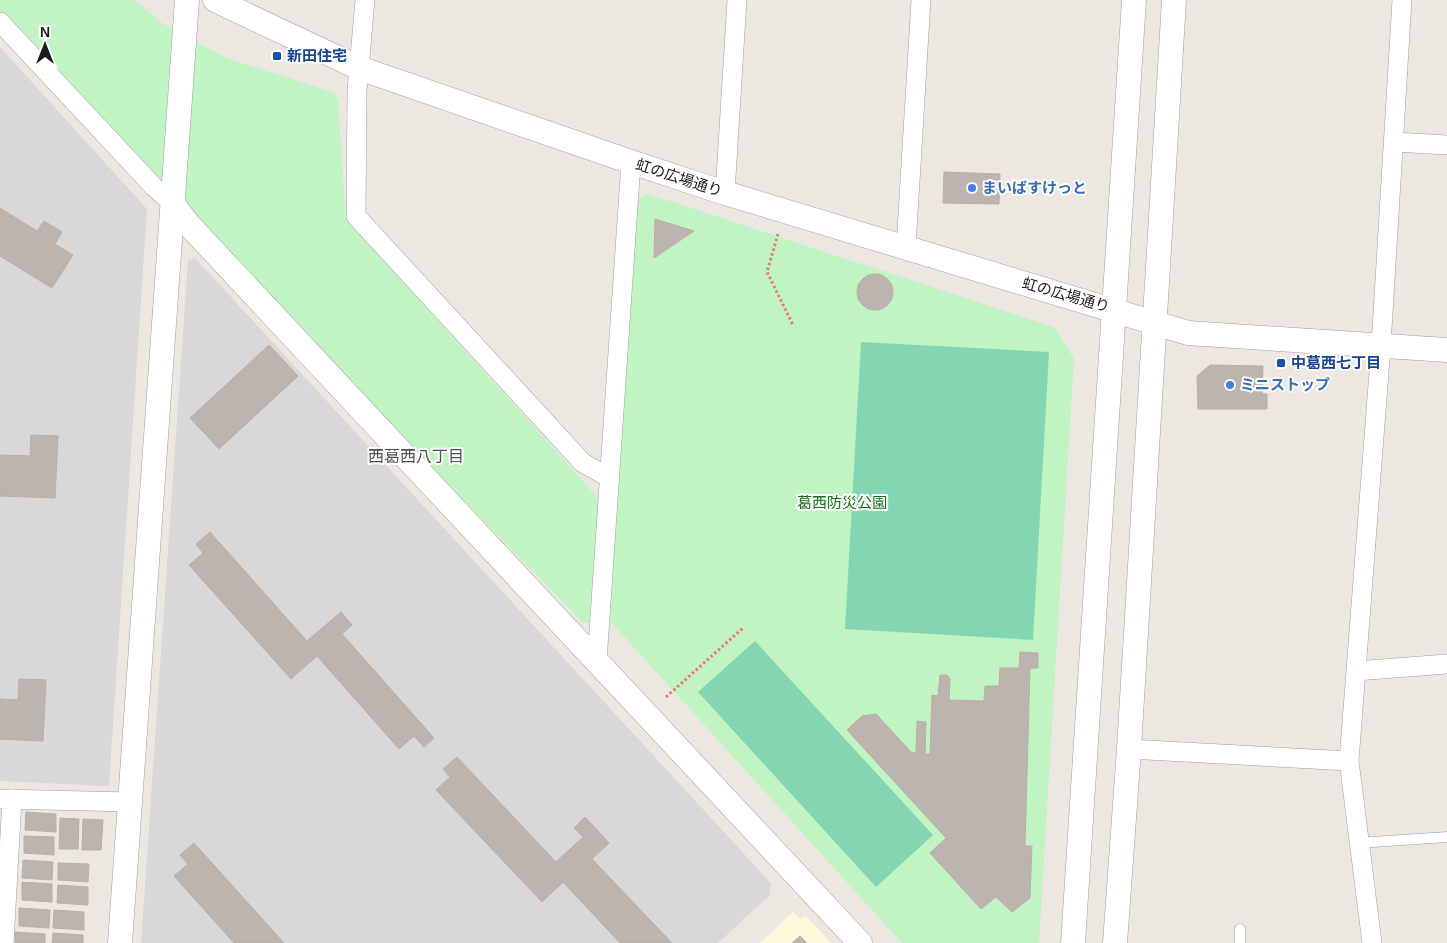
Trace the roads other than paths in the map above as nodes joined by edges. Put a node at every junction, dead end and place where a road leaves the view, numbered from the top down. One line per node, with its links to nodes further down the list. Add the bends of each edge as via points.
1 (187, 0): 15 (street)
2 (215, 0): 10 (street, 虹の広場通り)
3 (365, 0): 10 (street)
4 (737, 0): 14 (street)
5 (921, 0): 16 (street)
6 (1134, 0): 17 (street)
7 (1174, 0): 18 (street)
8 (1402, 0): 11 (street)
9 (0, 22): 15 (street)
10 (359, 68): 13 (street, 虹の広場通り); 21 (street, via 356,216 583,463)
11 (1394, 142): 12 (street); 19 (street)
12 (1447, 145)
13 (631, 162): 14 (street, 虹の広場通り); 21 (street)
14 (725, 193): 16 (street, 虹の広場通り)
15 (172, 202): 22 (street, via 189,225); 28 (street)
16 (906, 247): 17 (street, 虹の広場通り)
17 (1114, 309): 18 (street, 虹の広場通り); 35 (street)
18 (1155, 323): 19 (street, 虹の広場通り, via 1188,333); 25 (street)
19 (1381, 346): 20 (street, 虹の広場通り); 24 (street)
20 (1447, 350)
21 (610, 478): 22 (street)
22 (597, 660): 34 (street)
23 (1447, 664): 24 (street)
24 (1356, 671): 26 (street)
25 (1129, 748): 26 (street); 36 (street)
26 (1349, 761): 30 (street)
27 (6, 799): 28 (street); 32 (street)
28 (130, 802): 33 (street)
29 (1447, 837): 30 (lane)
30 (1358, 843): 38 (street)
31 (1240, 929): 37 (lane)
32 (4, 943)
33 (120, 943)
34 (860, 943)
35 (1073, 943)
36 (1115, 943)
37 (1240, 943)
38 (1372, 943)

